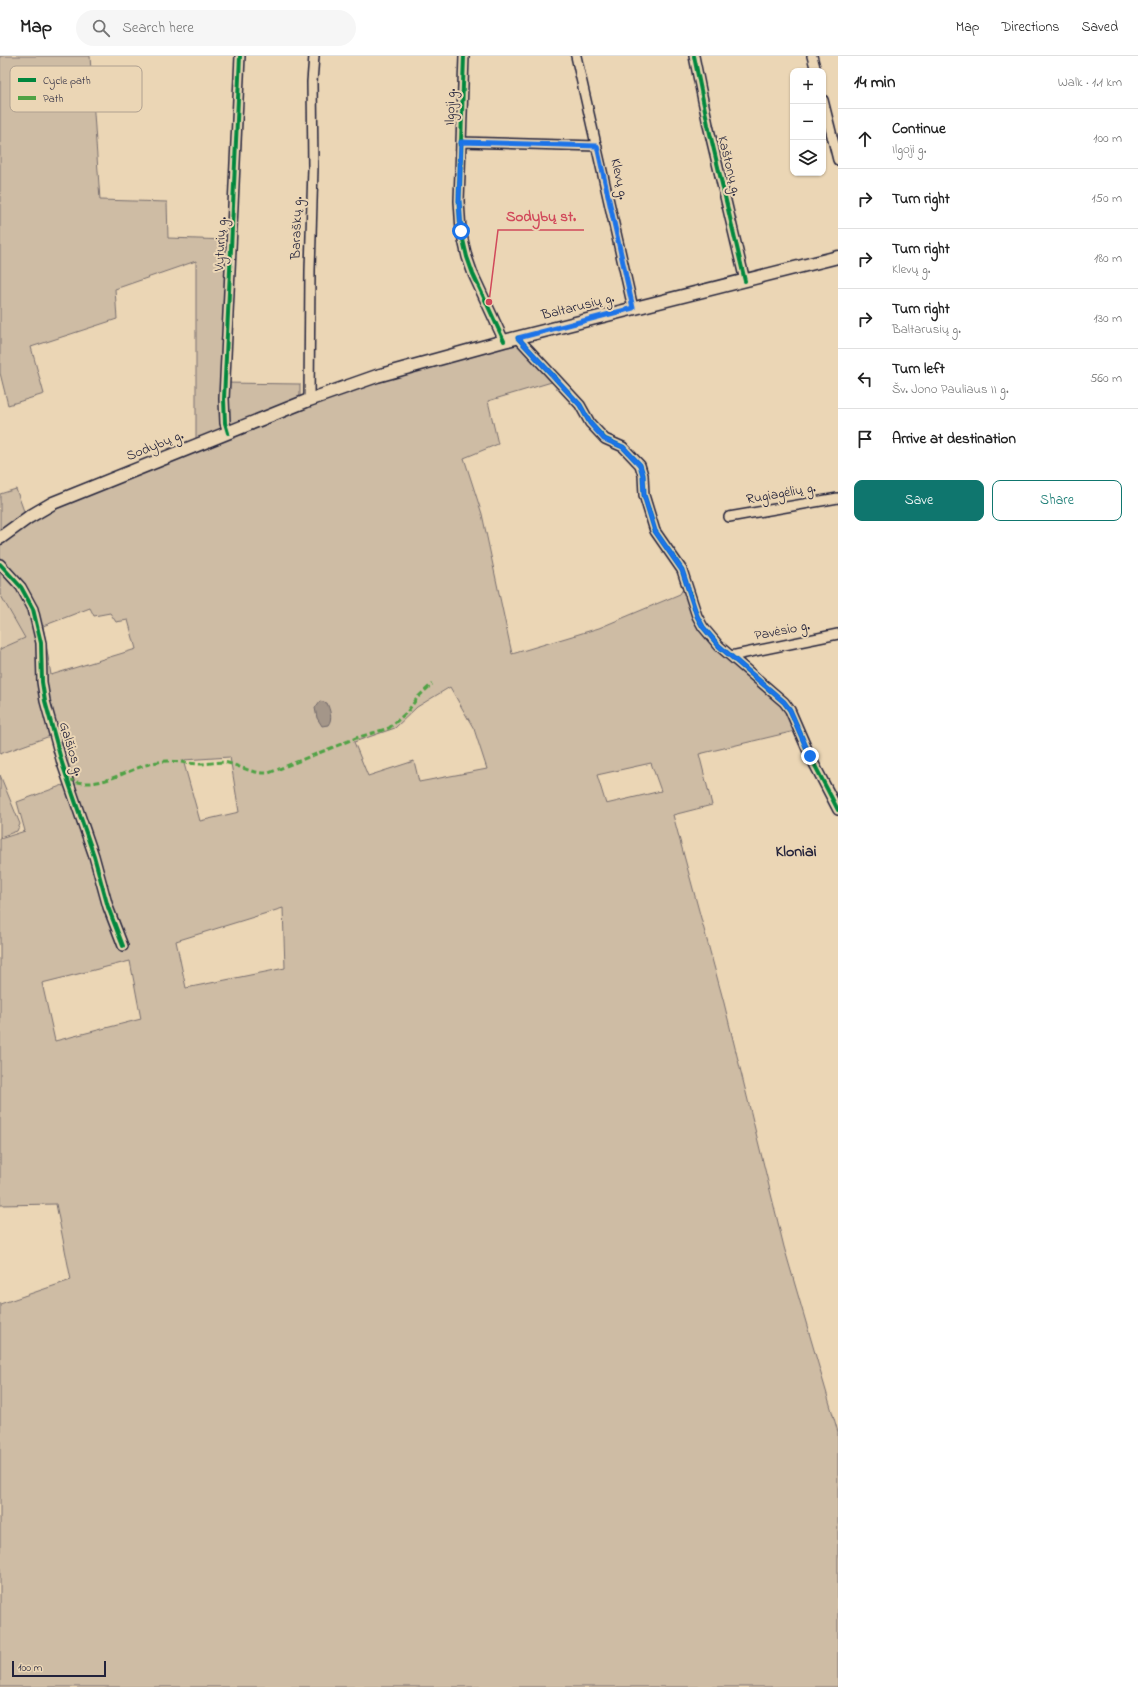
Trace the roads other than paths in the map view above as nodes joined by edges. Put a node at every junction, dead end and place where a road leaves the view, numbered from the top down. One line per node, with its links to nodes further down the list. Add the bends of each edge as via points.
1 (240, 56): 19 (street, Vyturių g., via 224,399)
2 (314, 56): 18 (street, Baraškų g.)
3 (464, 56): 9 (street, Ilgoji g.)
4 (576, 56): 10 (street, Klevų g.)
5 (694, 56): 13 (street, Kaštonų g.)
6 (812, 56): 7 (street)
7 (815, 68)
8 (824, 104): 11 (street)
9 (461, 142): 10 (street); 16 (street, Ilgoji g., via 459,201 462,242 480,292)
10 (597, 146): 14 (street, Klevų g.)
11 (838, 160)
12 (838, 257): 13 (main road, Baltarusių g.)
13 (745, 281): 14 (main road, Baltarusių g.)
14 (633, 308): 15 (main road, Baltarusių g.)
15 (518, 338): 16 (main road, Baltarusių g.); 25 (street, via 580,405 590,423 604,439 623,447 640,465 644,495 655,531 682,570 703,627)
16 (504, 341): 17 (main road, Baltarusių g., via 377,376)
17 (327, 393): 18 (main road, Sodybų g.)
18 (309, 400): 19 (main road, Sodybų g.)
19 (228, 433): 22 (main road, Sodybų g., via 53,503)
20 (838, 498): 21 (street, Rugiagėlių g.)
21 (729, 517)
22 (0, 538)
23 (0, 564): 27 (street, Galšios g., via 21,587 33,609 41,643 45,701 62,763)
24 (838, 634): 25 (street, Pavėsio g.)
25 (731, 656): 26 (street, via 790,710)
26 (838, 810)
27 (123, 946)

